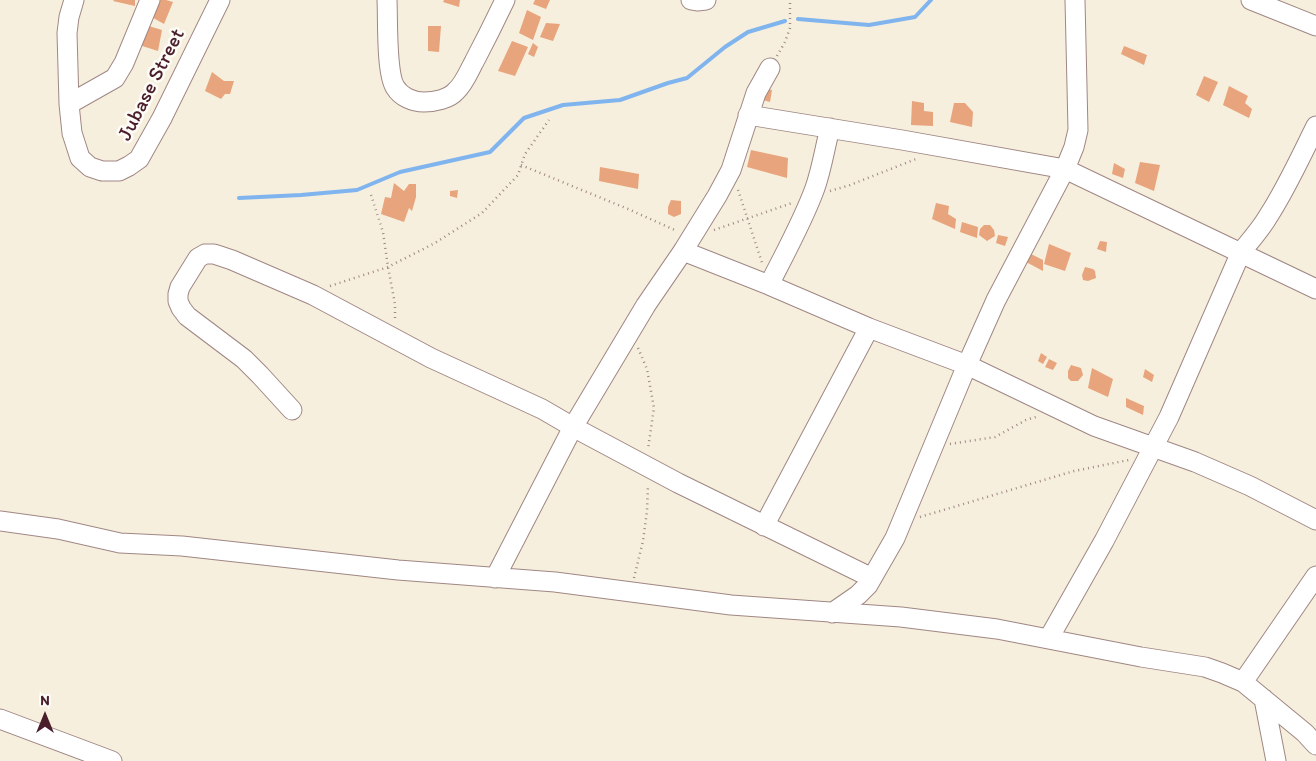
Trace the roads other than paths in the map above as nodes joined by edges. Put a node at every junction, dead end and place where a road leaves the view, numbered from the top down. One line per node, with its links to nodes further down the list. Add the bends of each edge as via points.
1 (74, 0): 12 (street, via 67,33)
2 (150, 0): 12 (street, via 115,78)
3 (220, 0): 12 (street, Jubase Street, via 162,118 139,159 129,166 102,171 90,167 80,158 72,133)
4 (387, 0): 5 (street, via 391,80 401,95 424,102 456,92)
5 (505, 0)
6 (691, 0): 7 (street)
7 (706, 0)
8 (1075, 0): 16 (street, via 1078,130)
9 (1252, 0): 10 (street)
10 (1316, 26)
11 (770, 68): 13 (street)
12 (69, 104)
13 (748, 115): 15 (street); 17 (street, via 731,170)
14 (1316, 126): 18 (street, via 1269,216)
15 (830, 128): 16 (street); 19 (street, via 812,196)
16 (1064, 169): 18 (street); 22 (street, via 996,300)
17 (687, 245): 19 (street); 24 (street, via 646,305)
18 (1241, 252): 20 (street); 25 (street)
19 (769, 285): 21 (street)
20 (1316, 289)
21 (868, 328): 22 (street); 28 (street)
22 (967, 365): 25 (street); 31 (street, via 902,522)
23 (292, 410): 24 (street, via 244,359 181,308 178,301 180,287 198,258 214,254 274,277)
24 (573, 427): 28 (street); 30 (street)
25 (1150, 452): 26 (street, via 1195,462); 33 (street)
26 (1316, 520)
27 (0, 521): 30 (street, via 58,529 120,543 192,547)
28 (764, 526): 31 (street)
29 (1316, 576): 34 (street)
30 (495, 578): 32 (street)
31 (872, 578): 32 (street, via 858,595)
32 (832, 613): 33 (street, via 901,617)
33 (1050, 638): 34 (street, via 1205,667)
34 (1243, 682): 35 (street)
35 (1264, 699): 37 (street); 39 (street)
36 (0, 719): 38 (street)
37 (1316, 745)
38 (112, 761)
39 (1276, 761)

